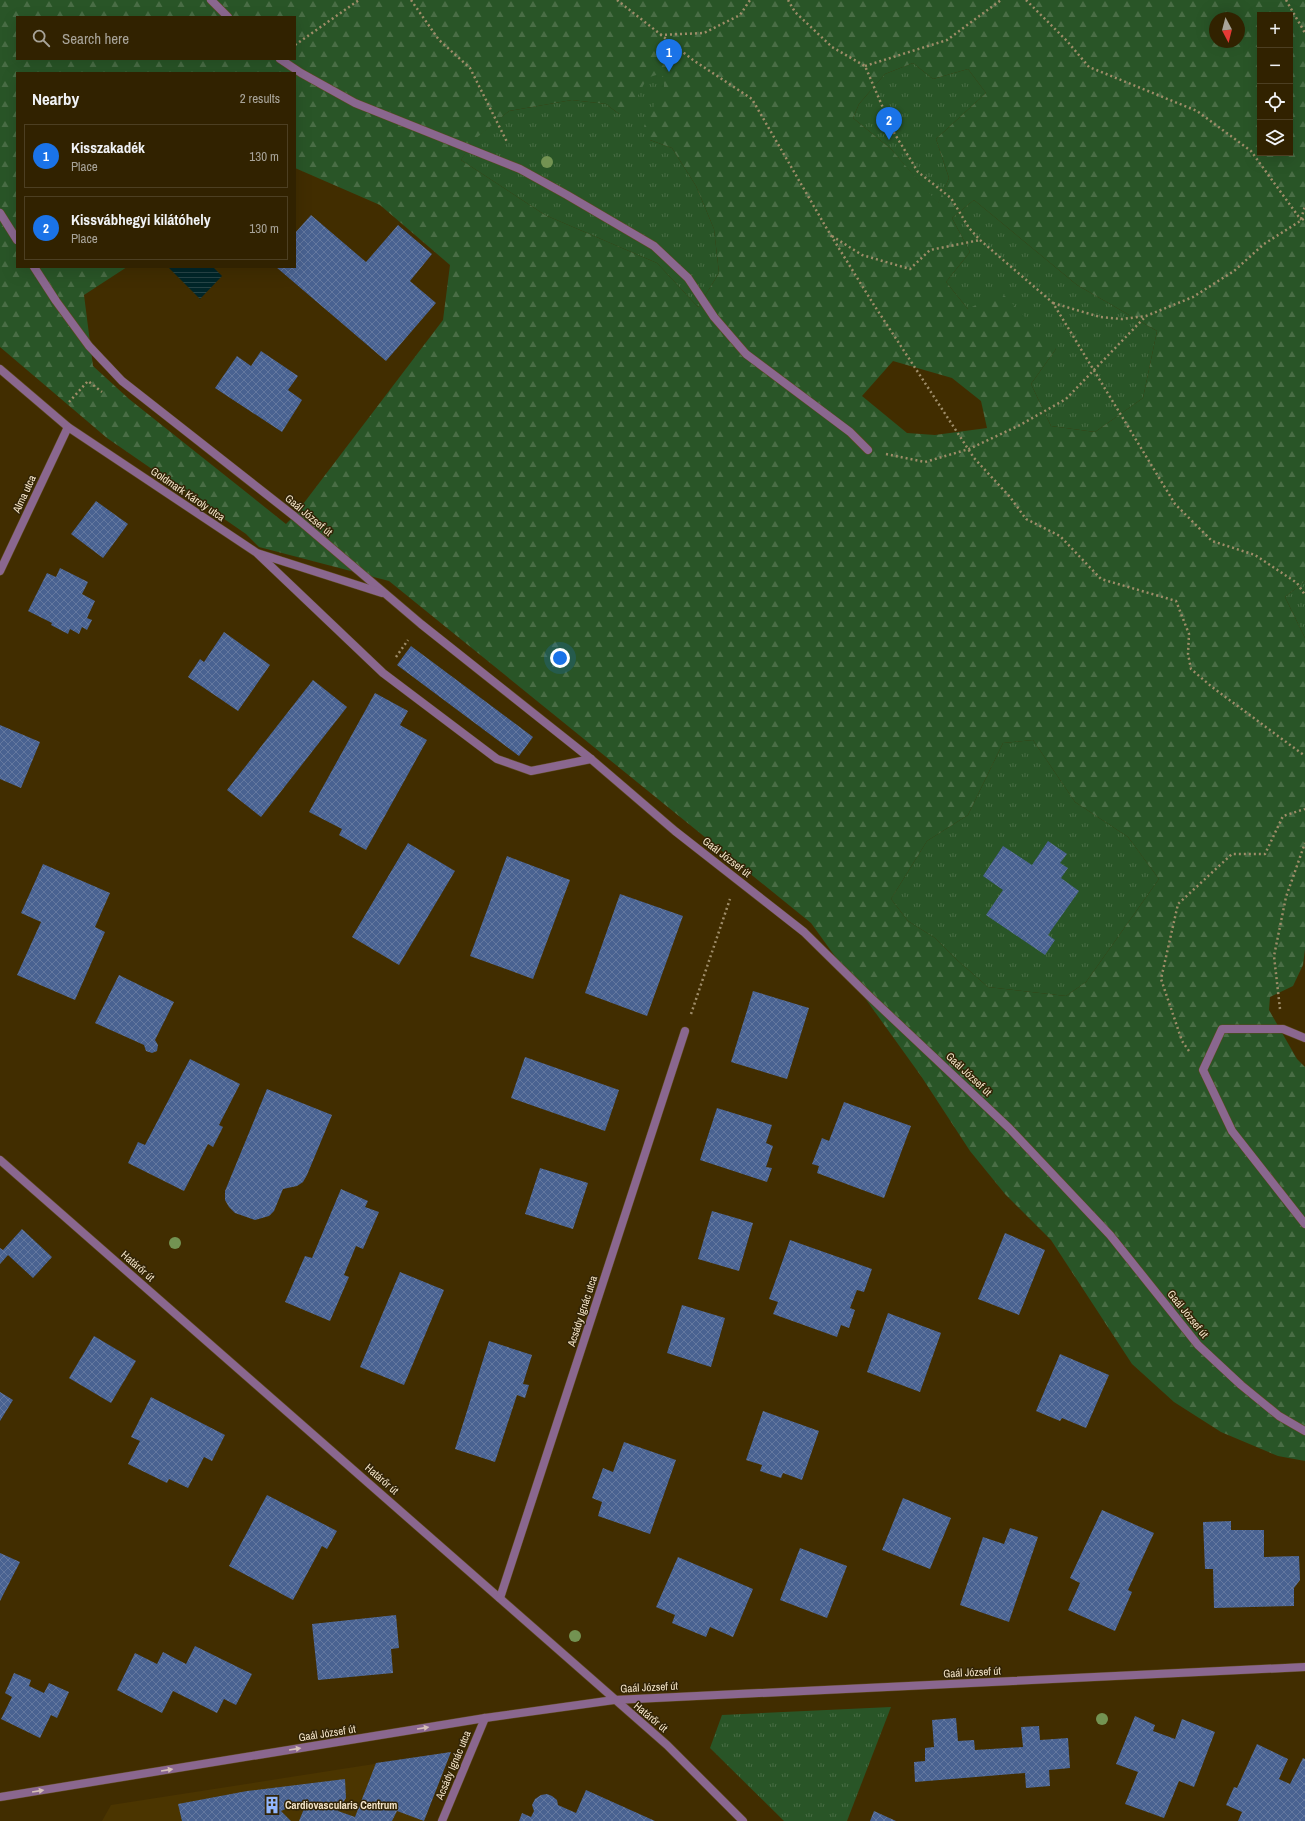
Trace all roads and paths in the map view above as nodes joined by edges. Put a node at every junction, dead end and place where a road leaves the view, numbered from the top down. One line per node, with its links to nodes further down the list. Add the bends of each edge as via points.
1 (211, 0): 10 (street)
2 (359, 0): 13 (path)
3 (411, 0): 16 (path, via 439,40 470,68)
4 (617, 0): 12 (path)
5 (750, 0): 12 (path, via 740,15 704,33)
6 (788, 0): 15 (path, via 795,12 832,47)
7 (1001, 0): 15 (path, via 947,40)
8 (1026, 0): 20 (path, via 1089,67 1197,111 1250,152)
9 (1286, 0): 11 (path)
10 (227, 16)
11 (1305, 33)
12 (659, 34): 21 (path, via 752,99)
13 (296, 44)
14 (282, 60): 16 (street, via 355,103)
15 (865, 66): 23 (path, via 893,131 918,172 951,198 969,228)
16 (520, 169): 32 (street, via 654,246 688,278 714,317 746,354 850,432)
17 (1305, 206): 20 (path)
18 (0, 213): 22 (street)
19 (1305, 218): 20 (path)
20 (1300, 220): 26 (path, via 1264,244 1234,271 1193,297)
21 (830, 234): 23 (path, via 862,255 910,269 930,250); 31 (path)
22 (16, 238)
23 (980, 240): 25 (path)
24 (35, 268): 29 (street, Gaál József út, via 89,346)
25 (1053, 303): 26 (path, via 1100,318); 28 (path)
26 (1146, 316): 28 (path)
27 (0, 369): 30 (street, Goldmark Károly utca)
28 (1093, 371): 31 (path, via 1066,399 1020,425); 36 (path, via 1175,504 1212,541 1255,556 1297,583)
29 (122, 381): 30 (path, via 109,398 88,381 69,403); 35 (street, Gaál József út, via 294,516)
30 (68, 427): 33 (street, Goldmark Károly utca); 34 (street, Alma utca)
31 (968, 449): 32 (path, via 925,462); 39 (path, via 1026,519 1060,536 1101,578 1176,601 1189,634 1188,654 1191,669)
32 (868, 450)
33 (257, 553): 35 (street, Goldmark Károly utca); 38 (street)
34 (0, 571)
35 (387, 594): 37 (street, Gaál József út)
36 (1305, 594)
37 (421, 624): 38 (path); 40 (street, Gaál József út)
38 (383, 673): 40 (street, via 498,759 531,771)
39 (1305, 756)
40 (591, 759): 43 (street, Gaál József út)
41 (1305, 809): 47 (path, via 1283,816 1265,854 1232,854 1178,904 1161,979 1182,1041)
42 (1305, 843): 44 (path, via 1286,897 1274,956)
43 (737, 879): 45 (path); 50 (street, Gaál József út, via 804,932 1009,1128 1110,1235 1198,1345 1280,1416)
44 (1283, 1029): 46 (street); 47 (street, via 1222,1029)
45 (685, 1031): 51 (street, Acsády Ignác utca)
46 (1305, 1038)
47 (1203, 1070): 49 (street, via 1232,1131)
48 (0, 1160): 51 (street, Határőr út)
49 (1305, 1224)
50 (1305, 1431)
51 (500, 1598): 53 (street, Határőr út)
52 (1305, 1667): 53 (street, Gaál József út)
53 (614, 1700): 54 (street, Gaál József út); 57 (street, Határőr út, via 667,1745)
54 (485, 1718): 55 (street, Gaál József út, one-way to 54); 56 (street, Acsády Ignác utca)
55 (0, 1797)
56 (442, 1821)
57 (743, 1821)

